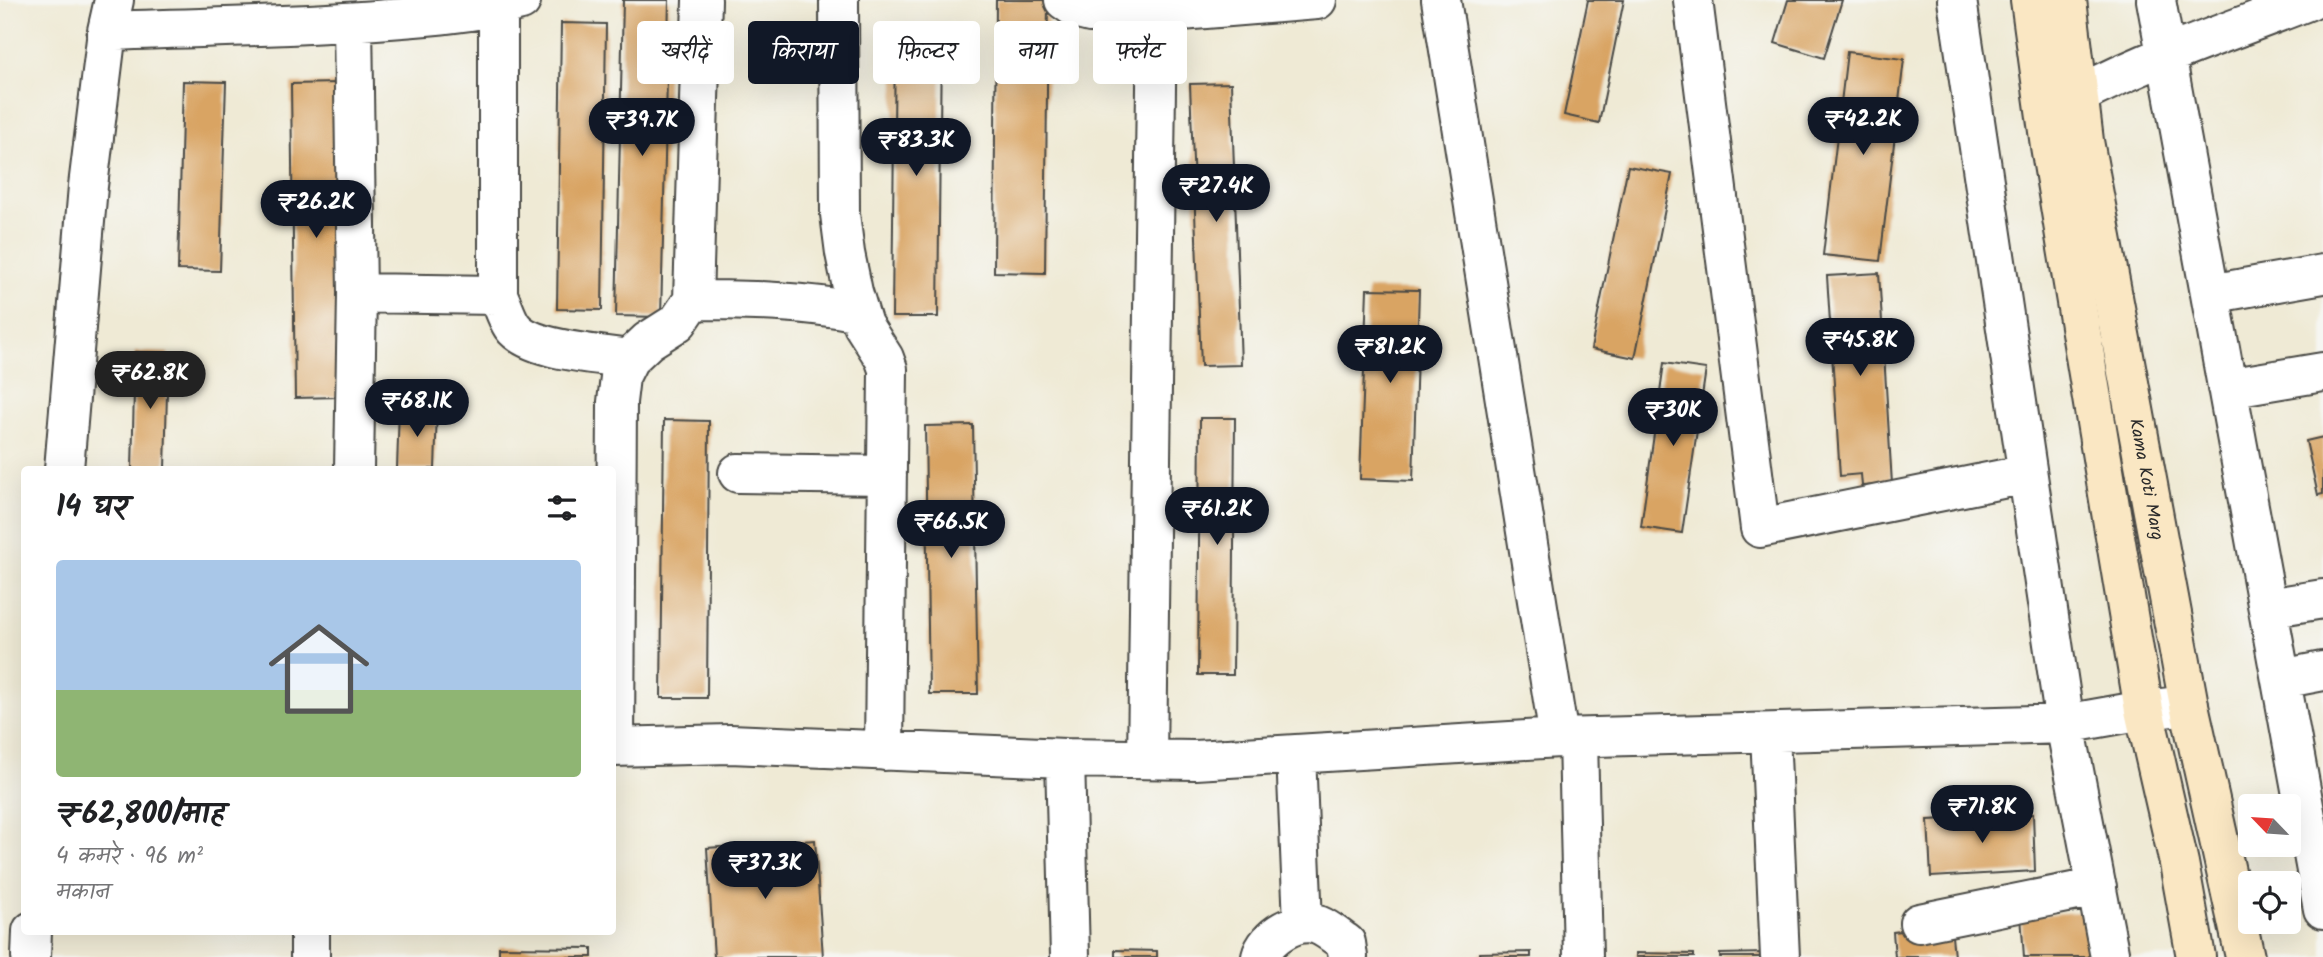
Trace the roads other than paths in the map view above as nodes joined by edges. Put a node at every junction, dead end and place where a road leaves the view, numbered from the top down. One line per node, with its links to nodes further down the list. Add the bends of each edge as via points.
1 (702, 0): 23 (street)
2 (839, 0): 24 (street, via 840,214)
3 (1065, 0): 13 (street, via 1090,13)
4 (1317, 0): 13 (street)
5 (1441, 0): 42 (street)
6 (1693, 0): 31 (street, via 1760,528)
7 (1956, 0): 31 (street)
8 (2031, 0): 18 (street)
9 (2067, 0): 17 (street, Kama Koti Marg)
10 (2156, 0): 16 (street)
11 (2310, 0): 16 (street)
12 (506, 2): 15 (street); 21 (street)
13 (1157, 13): 47 (street)
14 (110, 15): 15 (street); 28 (street, via 88,186)
15 (353, 22): 20 (street)
16 (2167, 56): 17 (street); 22 (street)
17 (2078, 95): 18 (street); 38 (street, Kama Koti Marg)
18 (2046, 114): 39 (street)
19 (2323, 274): 22 (street)
20 (357, 293): 21 (street); 29 (street)
21 (498, 295): 25 (street, via 513,328 527,339)
22 (2210, 295): 27 (street)
23 (694, 300): 24 (street, via 752,300); 25 (street, via 678,321)
24 (859, 312): 32 (street, via 888,369)
25 (629, 359): 33 (street, via 620,377 617,402)
26 (2323, 372): 27 (street)
27 (2227, 388): 35 (street)
28 (64, 466)
29 (354, 466)
30 (738, 473): 32 (street)
31 (2027, 474): 40 (street)
32 (887, 475): 44 (street)
33 (616, 517)
34 (2323, 599): 35 (street)
35 (2268, 608): 37 (street)
36 (2323, 671): 37 (street)
37 (2281, 679): 49 (street)
38 (2189, 705): 39 (street); 63 (street, Kama Koti Marg)
39 (2144, 710): 40 (street); 62 (street)
40 (2065, 724): 41 (street); 48 (street)
41 (1770, 733): 42 (street); 60 (street)
42 (1569, 738): 45 (street); 59 (street)
43 (616, 747): 44 (street, via 730,744)
44 (884, 751): 46 (street)
45 (1296, 754): 47 (street); 50 (street)
46 (1065, 758): 47 (street); 56 (street)
47 (1147, 759)
48 (2097, 887): 51 (street); 61 (street)
49 (2321, 888)
50 (1303, 923): 57 (street, via 1272,937); 58 (street, via 1316,924 1346,943)
51 (1919, 923)
52 (32, 935): 54 (street)
53 (310, 935): 55 (street)
54 (31, 957)
55 (310, 957)
56 (1070, 957)
57 (1261, 957)
58 (1349, 957)
59 (1583, 957)
60 (1780, 957)
61 (2110, 957)
62 (2196, 957)
63 (2245, 957)

